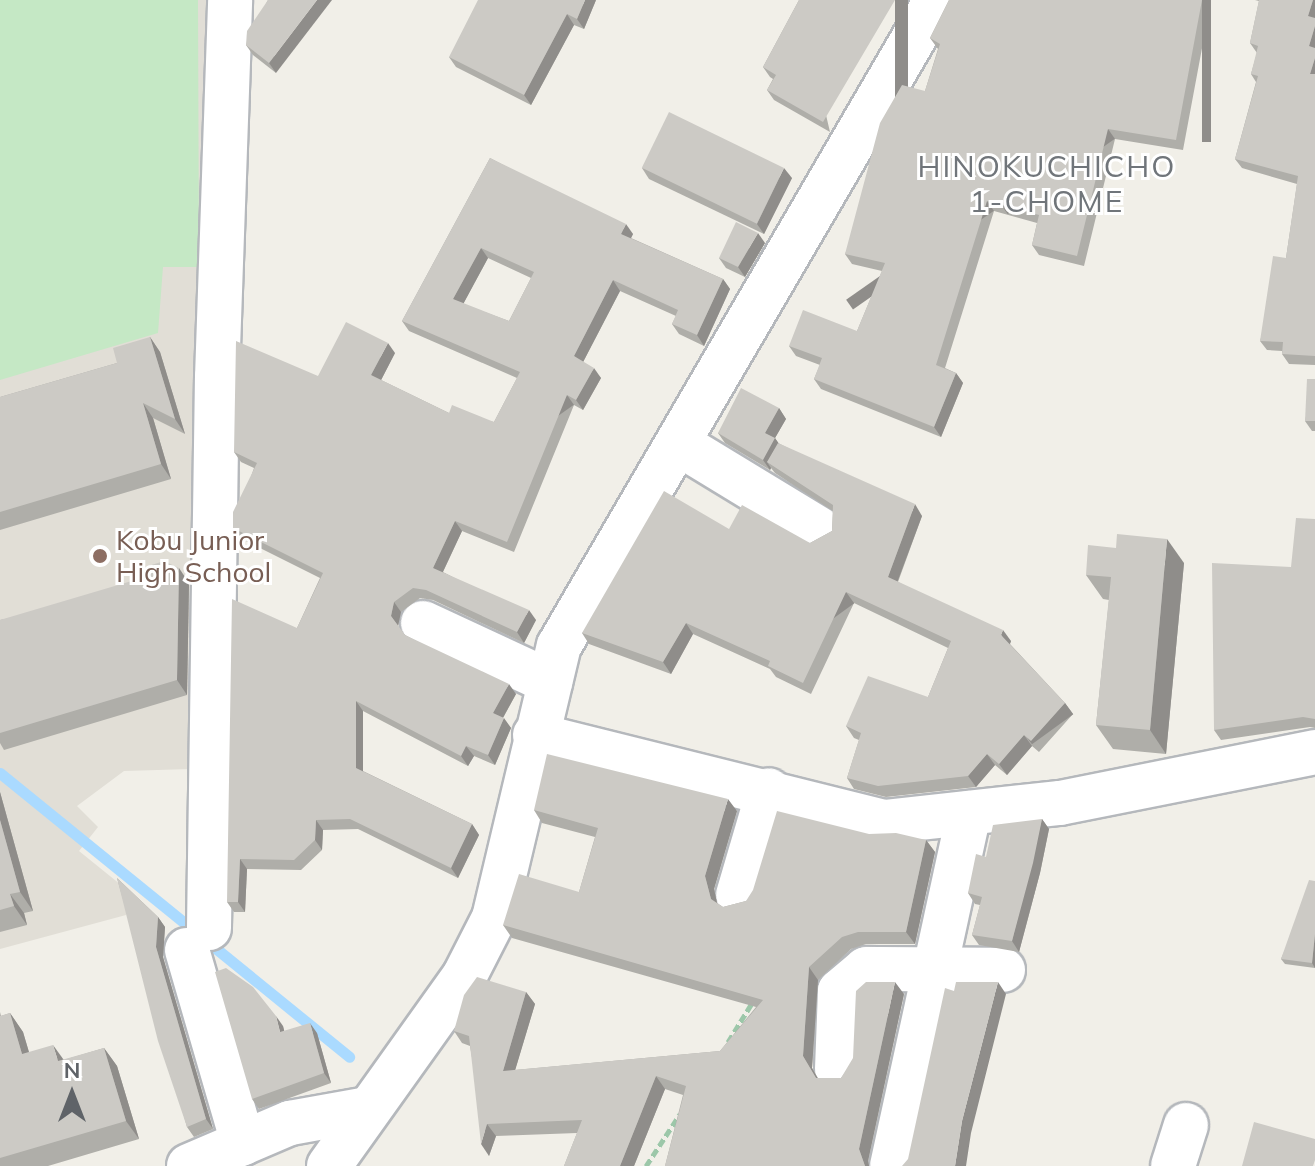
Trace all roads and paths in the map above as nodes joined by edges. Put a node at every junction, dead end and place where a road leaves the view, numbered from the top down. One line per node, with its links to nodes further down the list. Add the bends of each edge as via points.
1 (230, 0): 20 (street, via 198,939)
2 (936, 0): 3 (street)
3 (679, 444): 4 (street); 6 (street, via 559,646)
4 (819, 529)
5 (423, 623): 6 (street)
6 (550, 682): 7 (street)
7 (535, 735): 9 (street); 18 (street, via 494,918 465,975)
8 (1315, 752): 10 (street, via 1060,803)
9 (769, 790): 10 (street, via 884,822); 11 (street)
10 (969, 813): 12 (street)
11 (738, 895)
12 (935, 969): 13 (street); 16 (street, via 866,969 840,991); 24 (street)
13 (1003, 970)
14 (753, 1001): 15 (path)
15 (720, 1054)
16 (837, 1069)
17 (687, 1104): 23 (path)
18 (367, 1109): 20 (street, via 290,1123); 22 (street)
19 (1186, 1125): 25 (street)
20 (243, 1143): 21 (street)
21 (189, 1166)
22 (329, 1166)
23 (646, 1166)
24 (892, 1166)
25 (1173, 1166)

